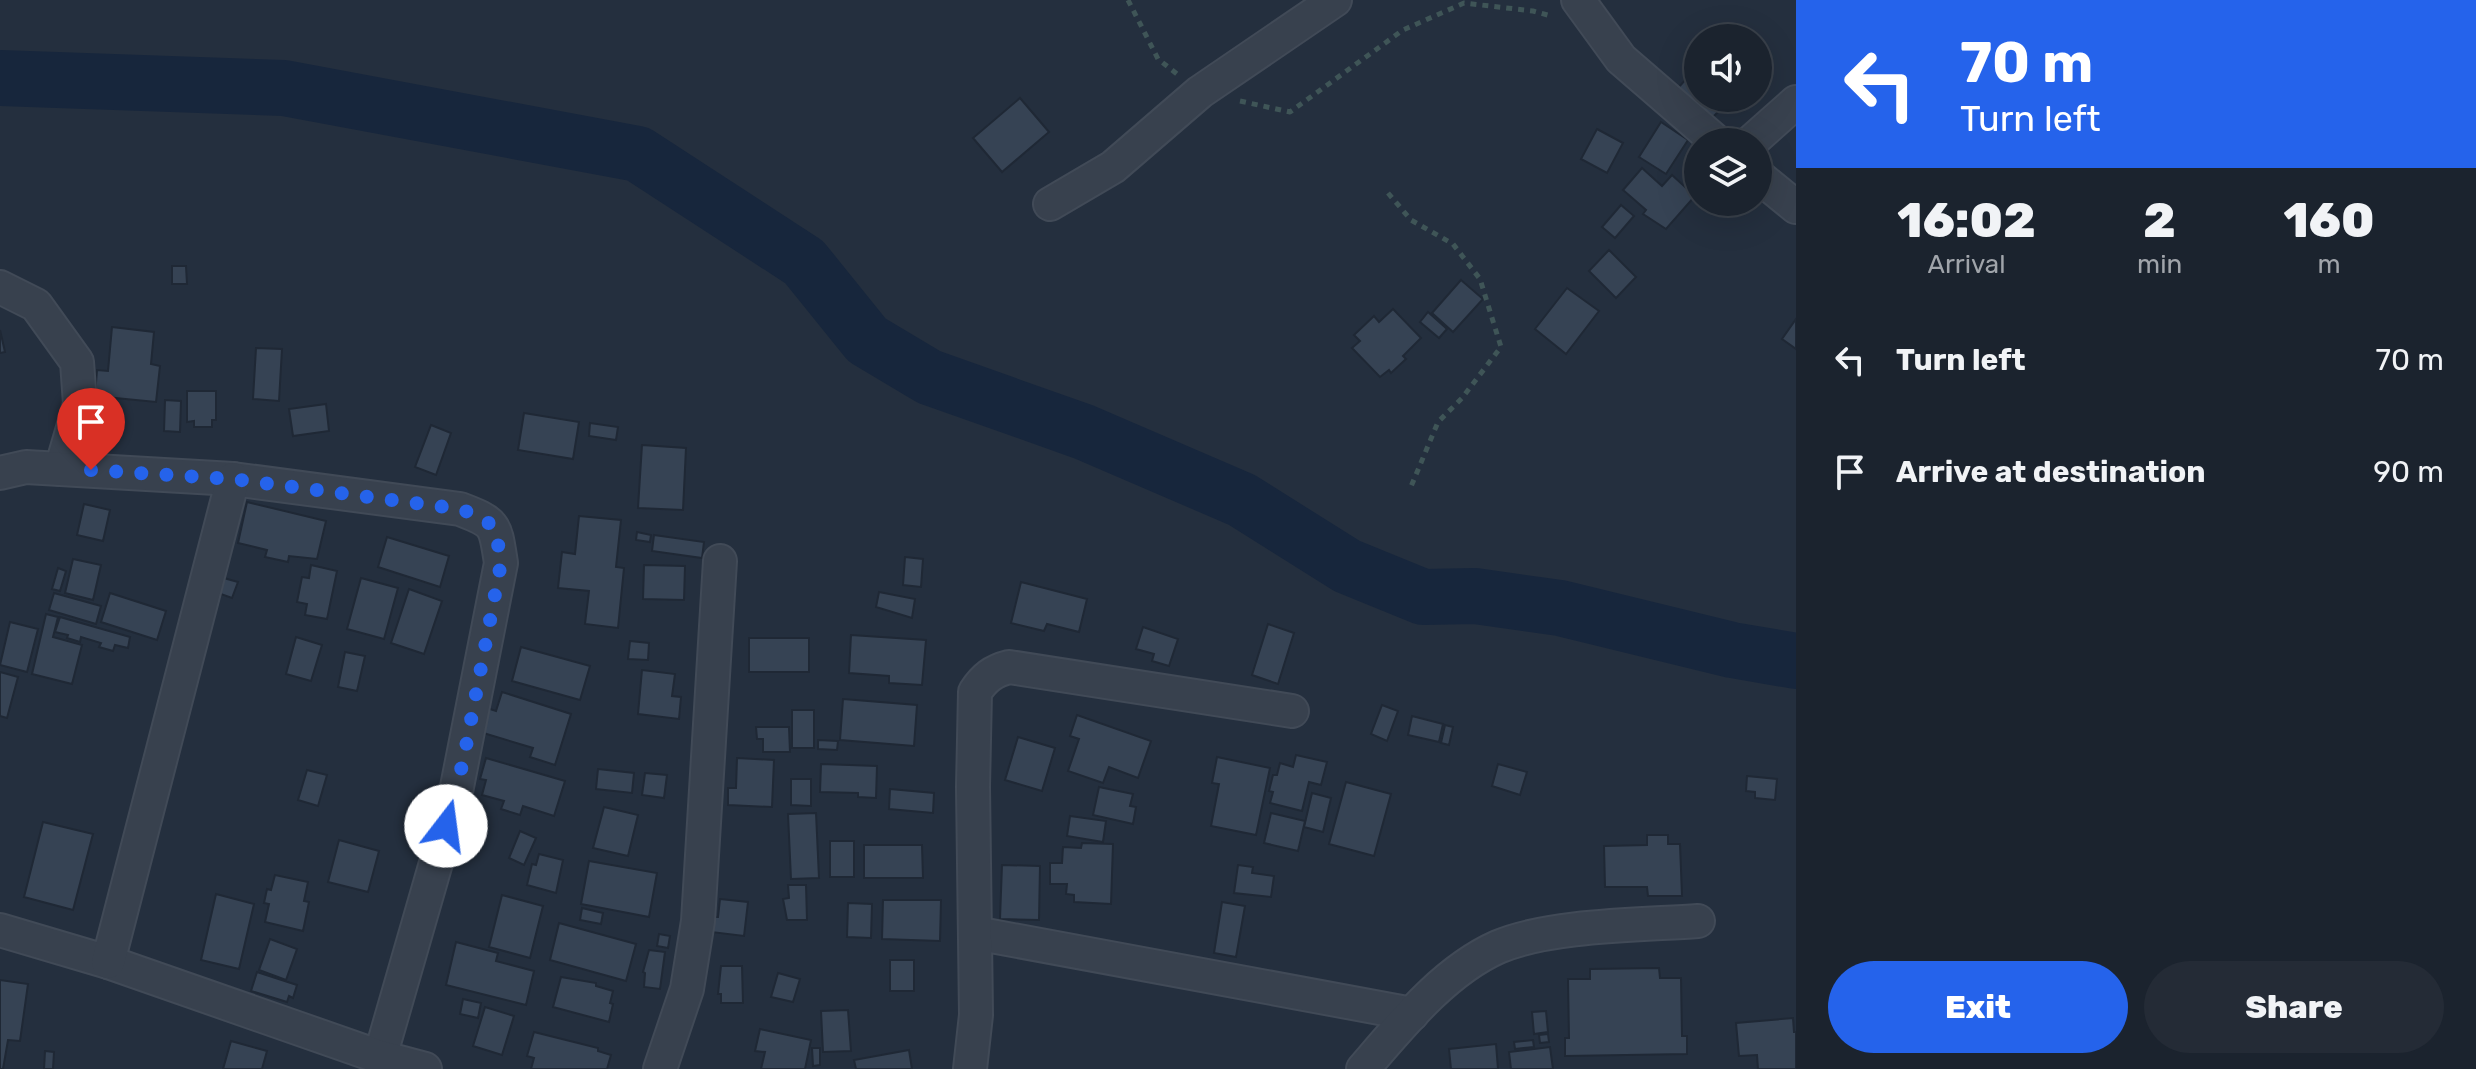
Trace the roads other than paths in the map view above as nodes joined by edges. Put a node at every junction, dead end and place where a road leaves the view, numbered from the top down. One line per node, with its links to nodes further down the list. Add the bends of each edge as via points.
1 (1335, 0): 7 (street, via 1200,92 1113,167)
2 (1578, 0): 4 (street, via 1621,59)
3 (1796, 102): 5 (street)
4 (1701, 128)
5 (1767, 128)
6 (1772, 187): 8 (street)
7 (1050, 204)
8 (1796, 207)
9 (0, 287): 10 (street, via 36,305 77,362 80,404)
10 (61, 469): 11 (street, via 26,467); 12 (street)
11 (0, 473)
12 (233, 479): 18 (street); 20 (street, via 460,509 486,519 496,532 501,563 463,762)
13 (720, 561): 22 (street, via 698,921 687,989)
14 (1292, 711): 17 (street, via 1009,667 995,671 975,692)
15 (1698, 921): 19 (street, via 1607,927 1499,946 1474,960)
16 (0, 930): 18 (street)
17 (975, 933): 19 (street); 23 (street, via 976,1015)
18 (108, 962): 20 (street)
19 (1412, 1014): 24 (street)
20 (380, 1057): 21 (street)
21 (425, 1069)
22 (660, 1069)
23 (970, 1069)
24 (1363, 1069)

